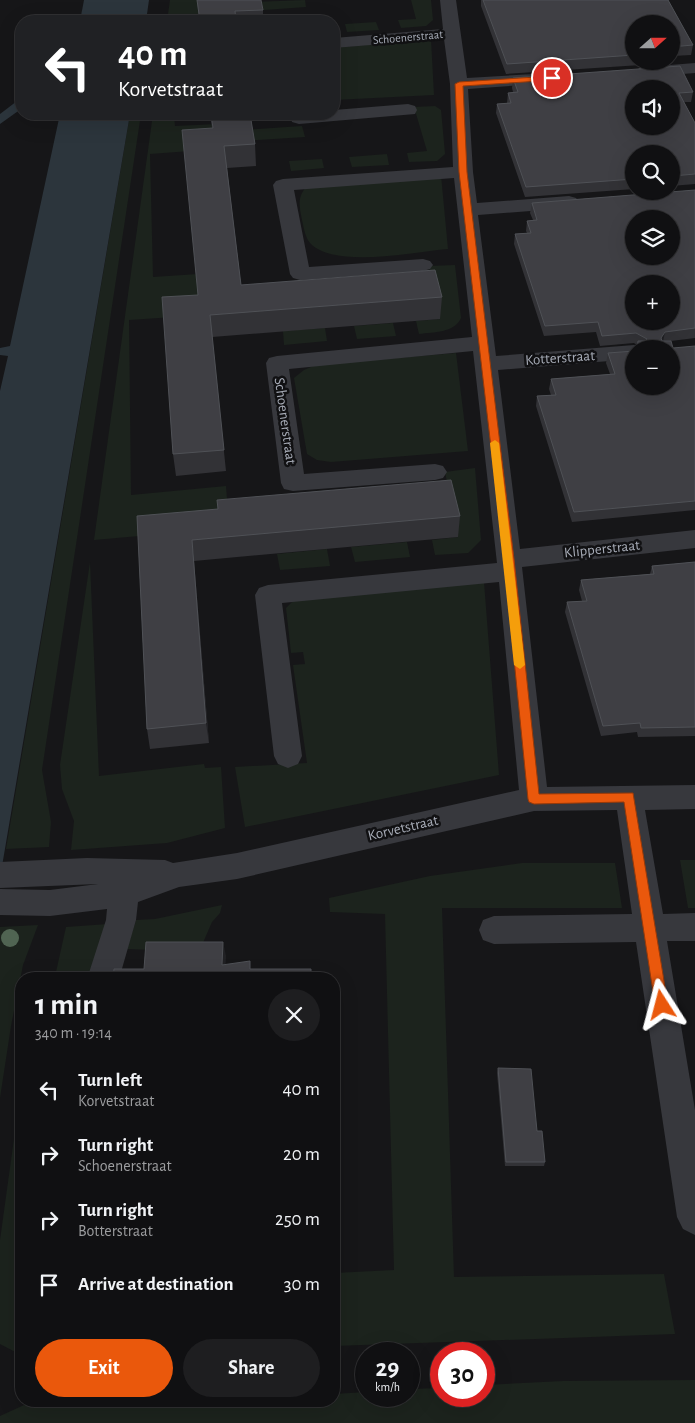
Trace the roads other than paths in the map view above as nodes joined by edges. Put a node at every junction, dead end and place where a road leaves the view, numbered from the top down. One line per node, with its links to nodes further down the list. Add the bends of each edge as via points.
1 (448, 0): 2 (street, Schoenerstraat)
2 (453, 33): 3 (street, Schoenerstraat); 7 (street, Schoenerstraat)
3 (340, 42)
4 (695, 68): 5 (street)
5 (628, 73)
6 (571, 77): 7 (street)
7 (459, 84): 10 (street, Schoenerstraat)
8 (408, 110): 9 (street)
9 (340, 115)
10 (463, 172): 12 (street, Schoenerstraat); 13 (street, via 283,185 300,274)
11 (586, 201): 12 (street)
12 (468, 210): 15 (street, Schoenerstraat)
13 (423, 265)
14 (625, 352): 15 (street, Kotterstraat)
15 (484, 354): 16 (street, Schoenerstraat, via 277,363 293,483); 18 (street, Schoenerstraat)
16 (435, 472)
17 (695, 539): 18 (street, Klipperstraat)
18 (509, 565): 19 (street, via 268,595); 22 (street, Schoenerstraat)
19 (288, 756)
20 (629, 797): 21 (street, Korvetstraat); 22 (street, Korvetstraat); 26 (street)
21 (695, 797)
22 (534, 799): 23 (street, Korvetstraat, via 237,866)
23 (125, 882): 24 (street, Korvetstraat, via 58,902); 28 (street, via 120,920)
24 (3, 888)
25 (695, 927): 26 (street)
26 (650, 928): 27 (street); 29 (street)
27 (494, 930)
28 (105, 972)
29 (695, 1217)

